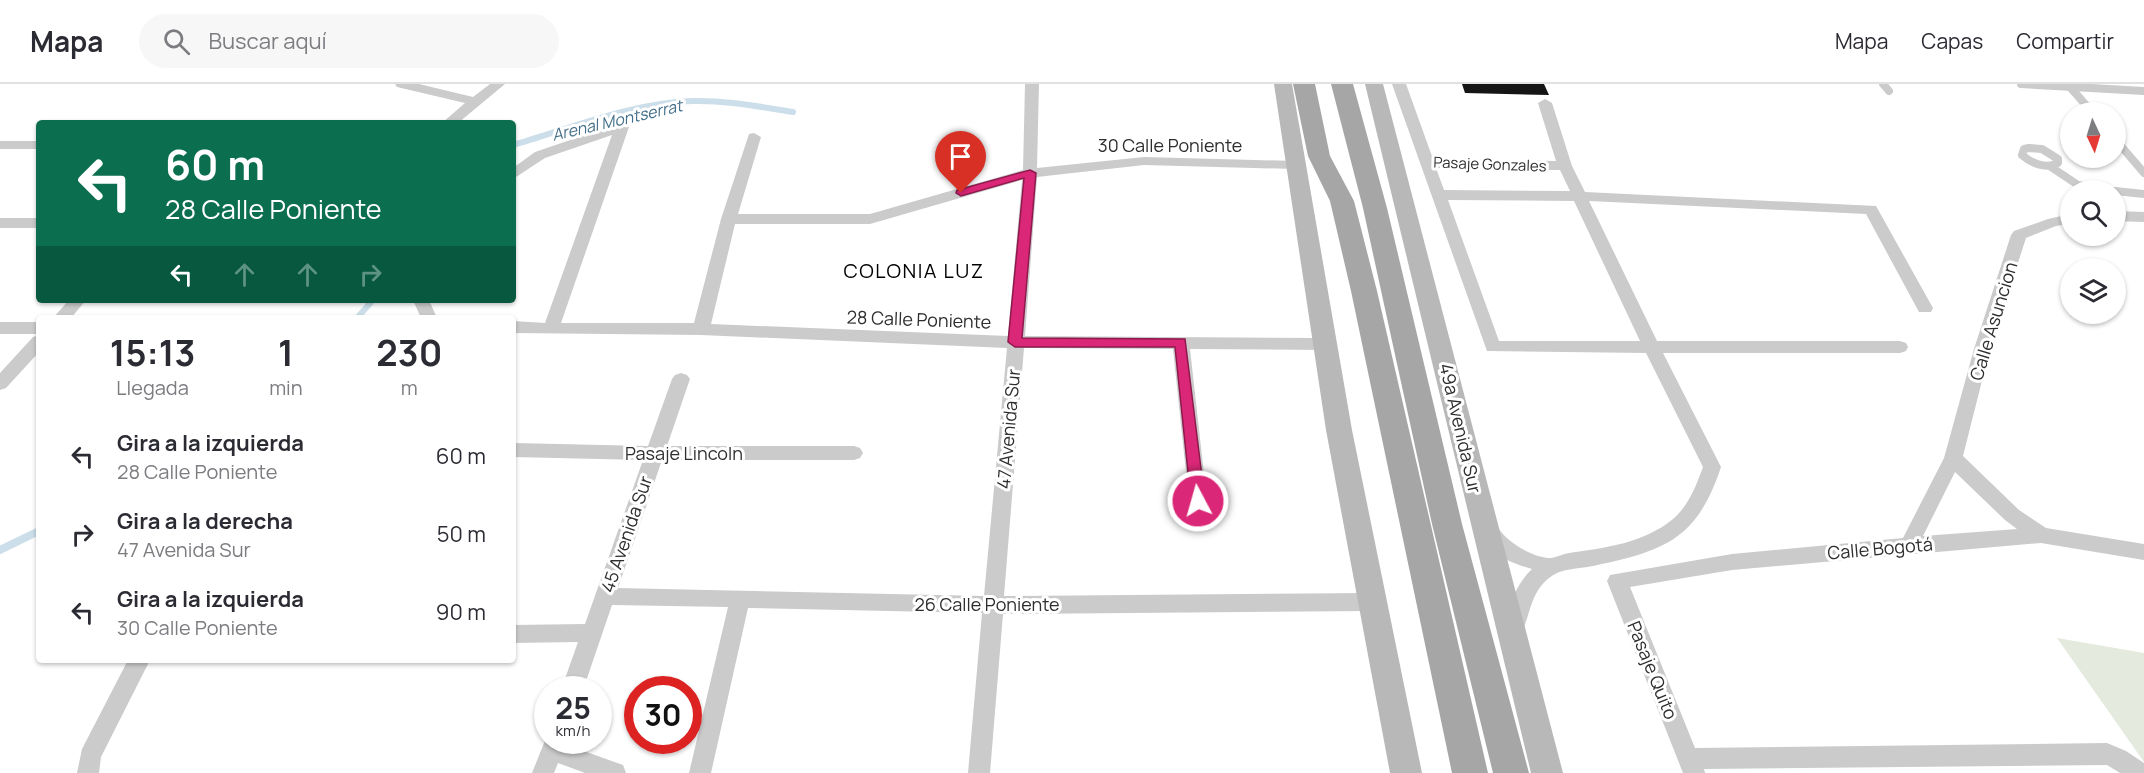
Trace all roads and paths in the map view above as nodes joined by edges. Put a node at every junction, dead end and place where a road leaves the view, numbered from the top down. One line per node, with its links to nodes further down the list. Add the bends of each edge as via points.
1 (402, 84): 15 (street)
2 (498, 84): 15 (street)
3 (1032, 84): 28 (street, 47 Avenida Sur)
4 (1283, 84): 24 (street)
5 (1304, 84): 35 (main road, via 1319,156)
6 (1320, 84): 35 (main road)
7 (1342, 84): 88 (main road, 49a Avenida Sur)
8 (1374, 84): 63 (street, 49a Avenida Sur)
9 (1399, 84): 23 (street, Pasaje Gonzales)
10 (1883, 84): 13 (lane)
11 (2020, 84): 12 (lane)
12 (2070, 87): 14 (lane); 16 (lane)
13 (1889, 91)
14 (2144, 91)
15 (476, 102): 18 (street)
16 (2083, 102)
17 (1545, 103): 25 (street)
18 (453, 120)
19 (754, 137): 38 (street)
20 (0, 145): 21 (street)
21 (36, 146)
22 (2126, 152): 29 (lane)
23 (1426, 163): 25 (street, Pasaje Gonzales); 33 (street)
24 (1294, 165): 28 (street, 30 Calle Poniente, via 1144,161); 53 (street)
25 (1565, 166): 34 (street)
26 (2051, 166): 30 (lane)
27 (516, 173): 48 (street, via 540,155 622,127)
28 (1030, 173): 38 (street, 30 Calle Poniente, via 870,219); 50 (street, 47 Avenida Sur)
29 (2144, 173)
30 (2071, 180)
31 (2126, 192): 32 (lane)
32 (2144, 194)
33 (1438, 195): 34 (street); 55 (street, via 1493,347)
34 (1580, 196): 43 (street, via 1871,208); 55 (street)
35 (1342, 201): 87 (main road)
36 (2126, 216): 37 (street)
37 (2144, 217)
38 (729, 219): 49 (street)
39 (2060, 221): 61 (street, Calle Asuncion, via 2019,235 1982,349)
40 (0, 223): 41 (street)
41 (36, 223)
42 (75, 303): 44 (street)
43 (1925, 308)
44 (64, 315)
45 (516, 327): 48 (street, 28 Calle Poniente)
46 (0, 328): 47 (street)
47 (36, 328)
48 (551, 329): 49 (street, 28 Calle Poniente)
49 (700, 329): 50 (street, 28 Calle Poniente)
50 (1015, 342): 51 (street, 28 Calle Poniente); 72 (street, 47 Avenida Sur)
51 (1181, 342): 53 (street, 28 Calle Poniente); 62 (street)
52 (36, 344): 57 (street)
53 (1324, 344): 71 (street)
54 (1900, 347): 55 (street)
55 (1652, 348): 67 (street, via 1712,466 1707,487 1688,519 1650,543)
56 (681, 379): 59 (street, 45 Avenida Sur)
57 (0, 384)
58 (516, 450): 59 (street, Pasaje Lincoln)
59 (655, 453): 60 (street, Pasaje Lincoln); 69 (street, 45 Avenida Sur)
60 (854, 453)
61 (1953, 458): 64 (street, via 2012,515); 65 (street, Calle Asuncion)
62 (1198, 501)
63 (1479, 503): 67 (street, via 1494,543); 74 (street, 49a Avenida Sur)
64 (2041, 535): 65 (street, Calle Bogotá); 66 (street, Calle Bogotá)
65 (1909, 544): 68 (street, Calle Bogotá, via 1732,562)
66 (2144, 552)
67 (1551, 566): 74 (street, via 1532,580 1516,616)
68 (1617, 581): 80 (street, Pasaje Quito)
69 (605, 596): 70 (street, 26 Calle Poniente); 73 (street, 45 Avenida Sur)
70 (740, 600): 72 (street, 26 Calle Poniente); 84 (street)
71 (1370, 602): 72 (street, 26 Calle Poniente); 86 (street)
72 (993, 605): 85 (street, 47 Avenida Sur)
73 (592, 633): 75 (street); 77 (street, 45 Avenida Sur)
74 (1514, 633): 89 (street, 49a Avenida Sur)
75 (516, 634)
76 (137, 663): 81 (street, via 94,747)
77 (577, 676)
78 (550, 754): 82 (street)
79 (573, 754): 83 (street)
80 (1691, 766): 90 (street, Pasaje Quito, via 2107,754)
81 (88, 773)
82 (543, 773)
83 (615, 773)
84 (700, 773)
85 (979, 773)
86 (1406, 773)
87 (1470, 773)
88 (1511, 773)
89 (1547, 773)
90 (2139, 773)

